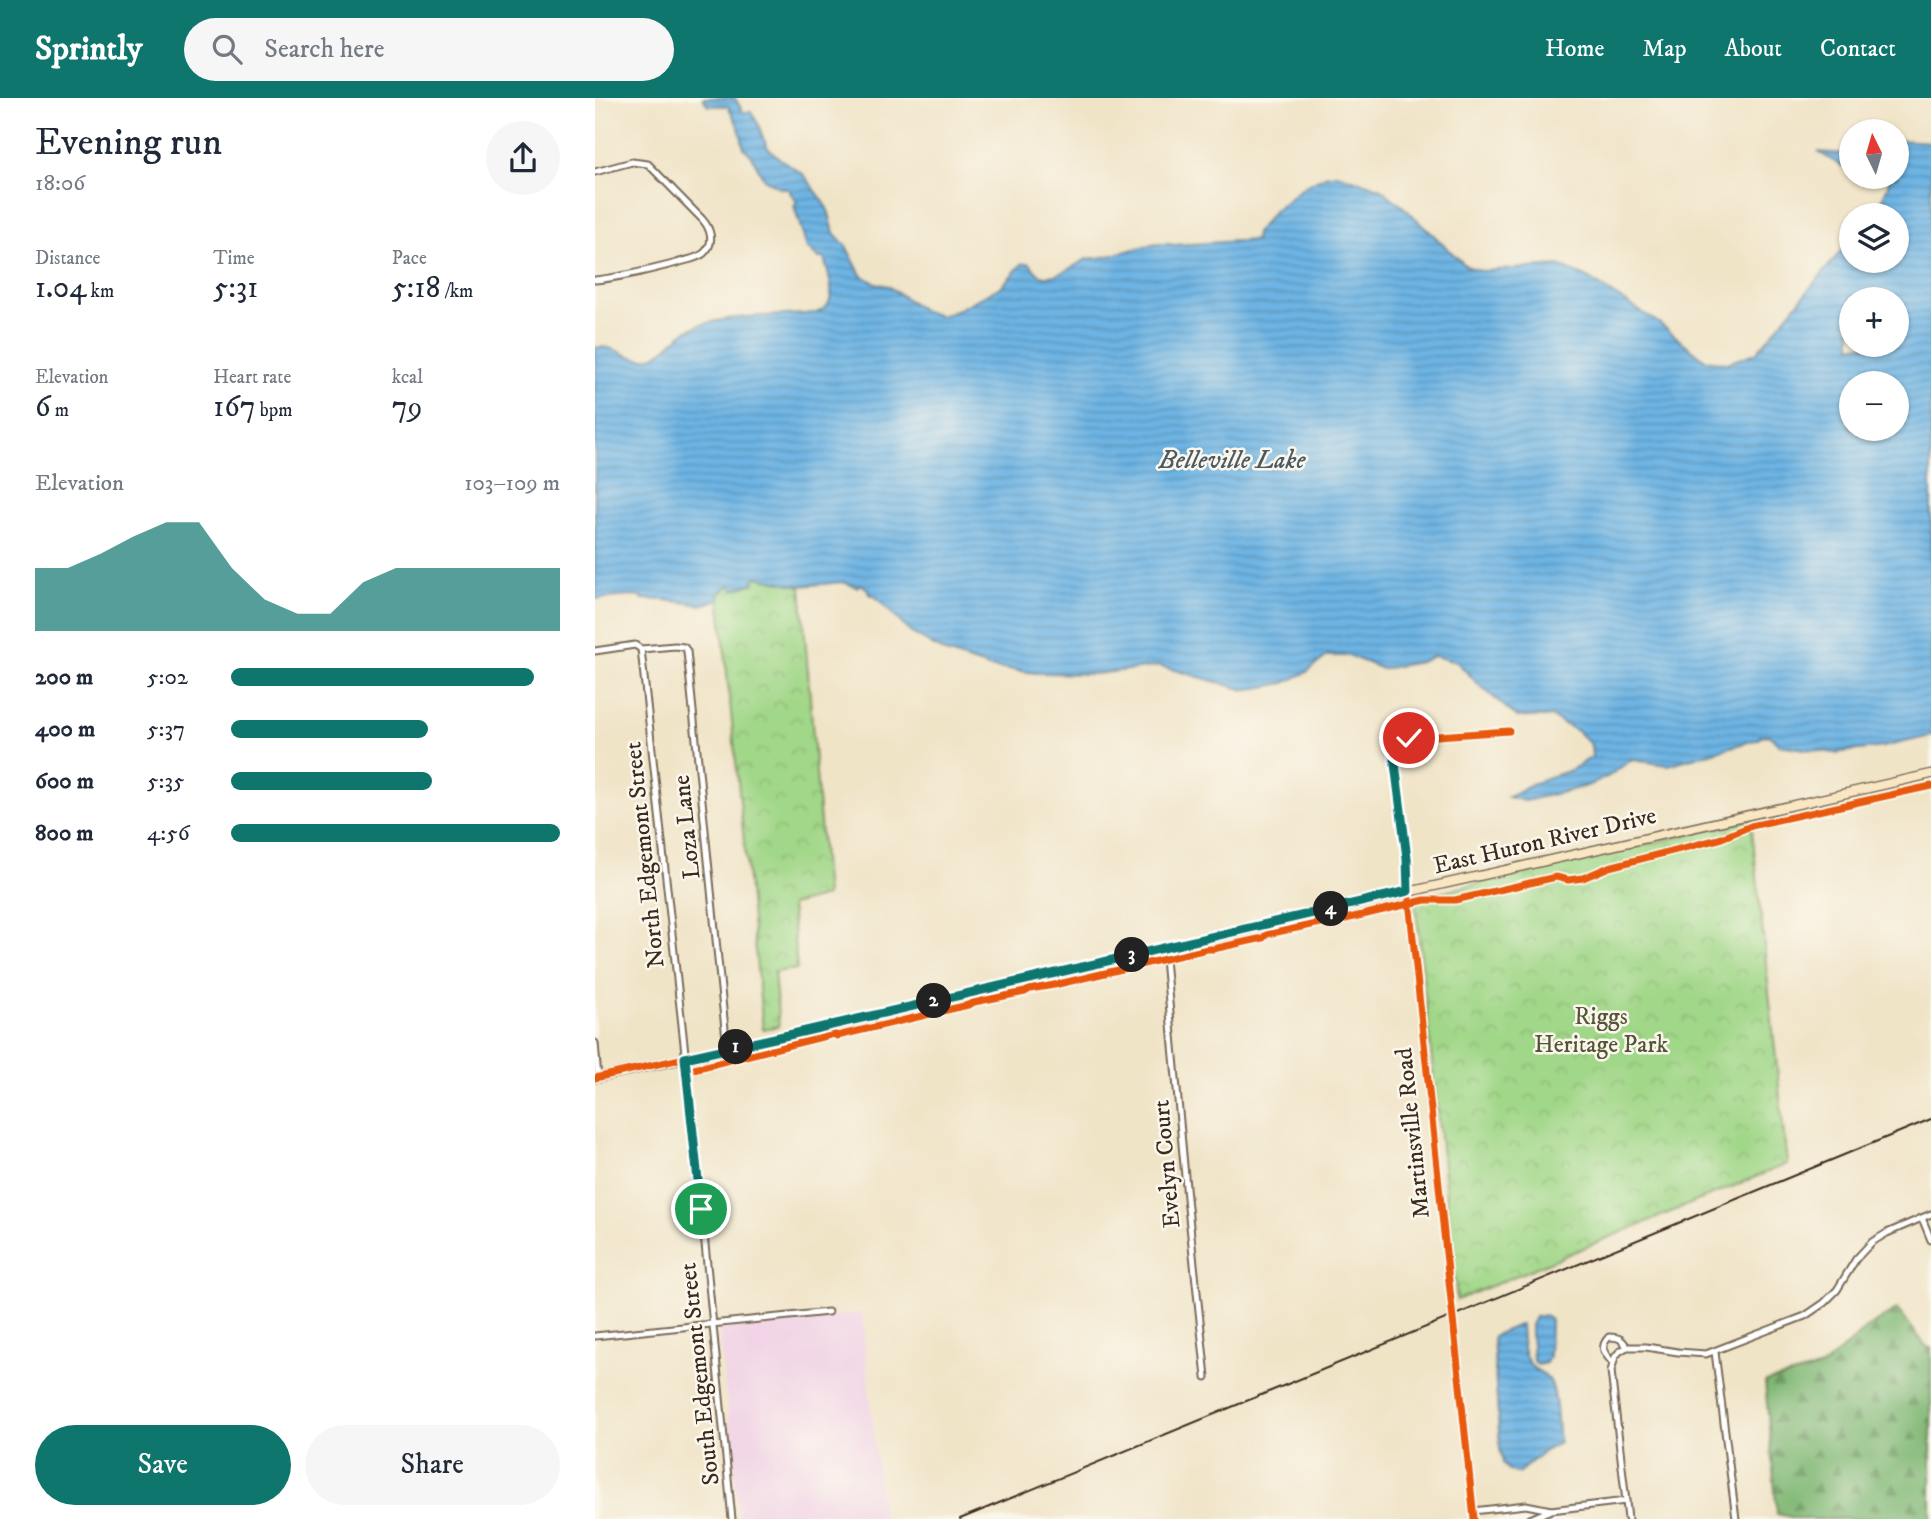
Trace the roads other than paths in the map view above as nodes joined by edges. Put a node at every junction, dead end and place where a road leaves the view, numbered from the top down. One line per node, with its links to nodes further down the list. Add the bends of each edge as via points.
1 (595, 172): 2 (street, via 632,162 648,164 711,234 708,247 698,257)
2 (595, 280)
3 (641, 649): 4 (street, Loza Lane, via 635,645); 10 (street, Loza Lane, via 680,646 688,653); 11 (street, North Edgemont Street)
4 (595, 651)
5 (1509, 731): 7 (street, Martinsville Road, via 1409,738 1398,744 1394,756)
6 (1931, 774): 7 (main road, East Huron River Drive)
7 (1408, 891): 8 (main road, East Huron River Drive); 25 (street, Martinsville Road)
8 (1164, 948): 10 (main road, East Huron River Drive); 22 (street, Evelyn Court)
9 (595, 1043): 12 (street)
10 (727, 1049): 11 (main road, East Huron River Drive)
11 (685, 1058): 12 (main road, East Huron River Drive); 17 (street, South Edgemont Street)
12 (597, 1078)
13 (1931, 1214): 14 (street)
14 (1922, 1218): 15 (street); 20 (street, via 1872,1242 1837,1290 1805,1316)
15 (1931, 1240)
16 (828, 1312): 17 (street)
17 (712, 1324): 18 (street); 26 (street, South Edgemont Street)
18 (595, 1336)
19 (1627, 1347): 20 (street); 21 (street); 21 (street, via 1617,1337 1604,1342)
20 (1715, 1352): 30 (street)
21 (1612, 1362): 23 (street)
22 (1206, 1377)
23 (1626, 1501): 24 (street); 29 (street)
24 (1551, 1510): 25 (street, via 1526,1505); 28 (street)
25 (1473, 1511): 27 (street, Martinsville Road)
26 (732, 1519)
27 (1474, 1519)
28 (1530, 1519)
29 (1628, 1519)
30 (1736, 1519)

